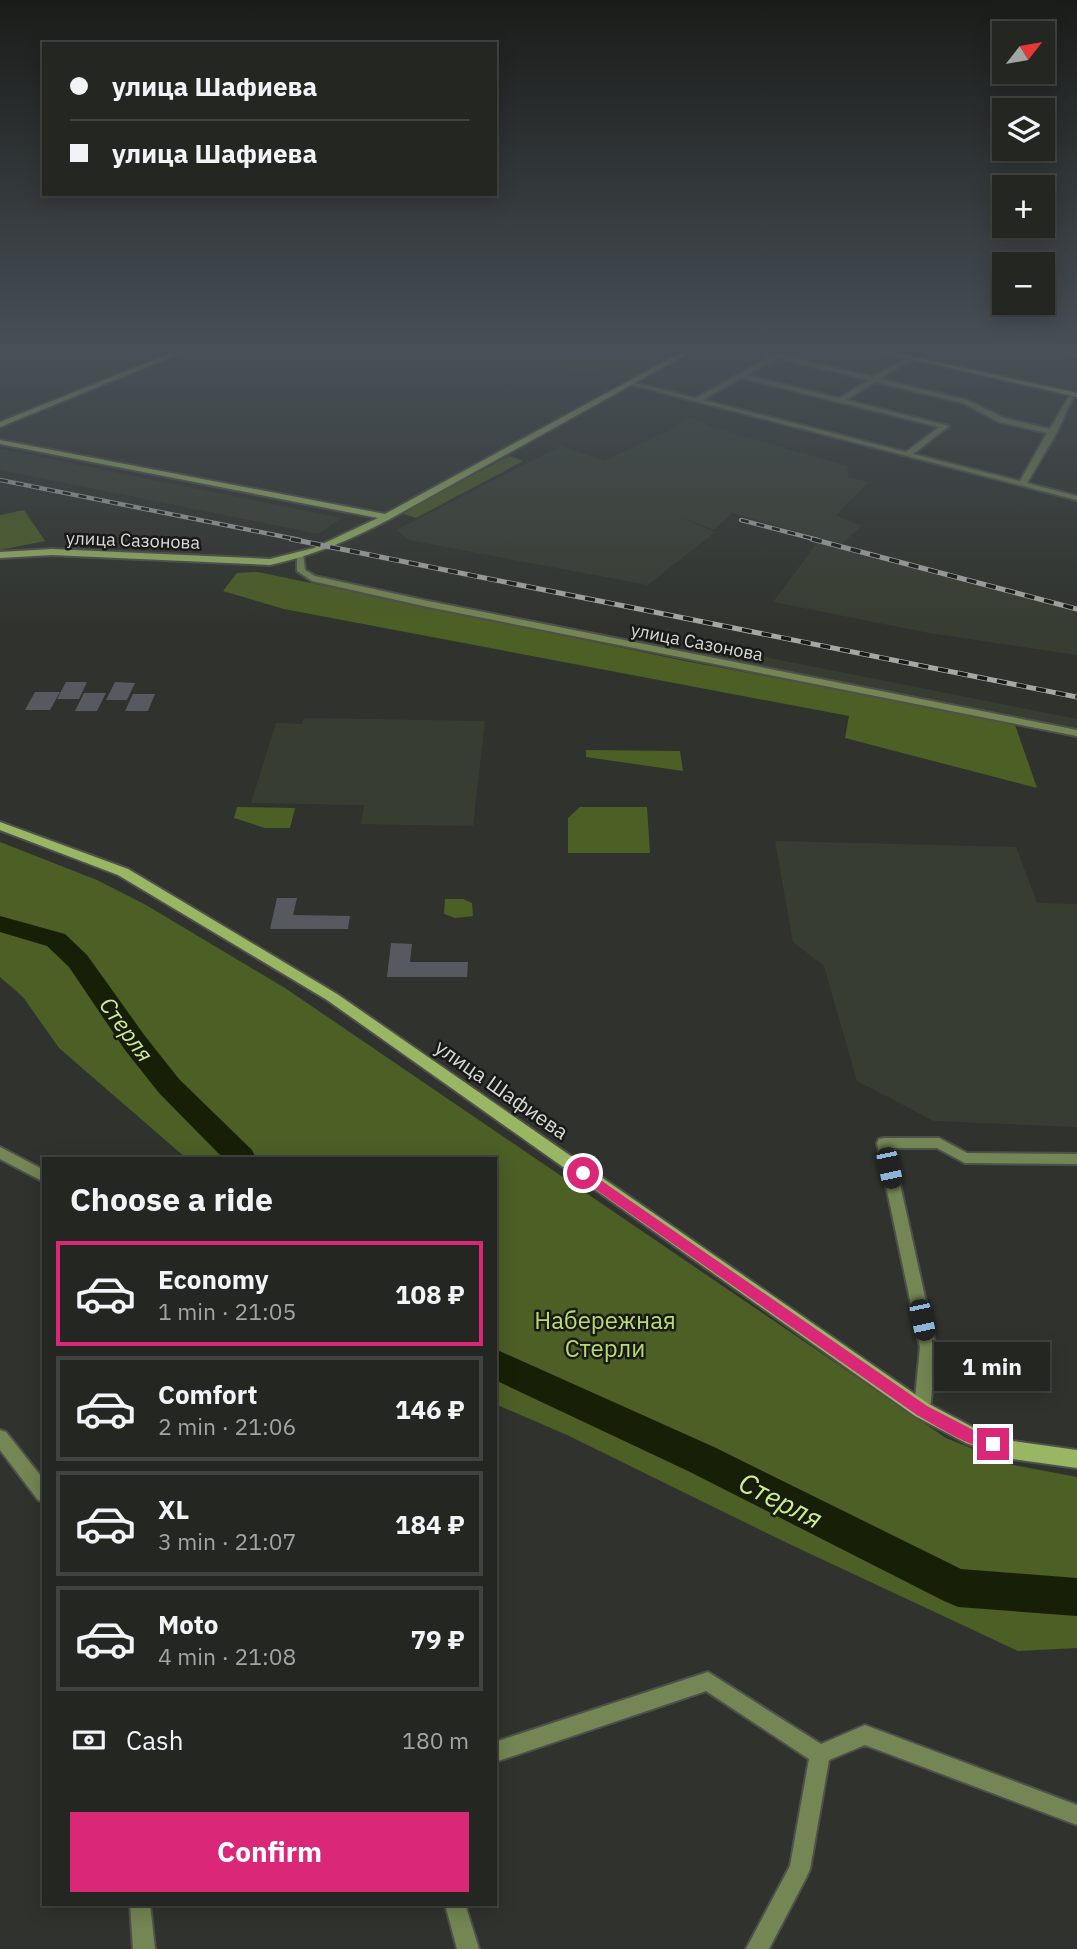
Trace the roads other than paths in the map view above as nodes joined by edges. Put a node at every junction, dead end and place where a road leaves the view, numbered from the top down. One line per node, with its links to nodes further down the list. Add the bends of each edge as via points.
1 (10, 444): 9 (street)
2 (521, 444): 9 (street, улица Сазонова)
3 (869, 444): 6 (street)
4 (921, 444): 6 (street)
5 (1046, 444): 7 (street)
6 (908, 454): 7 (street)
7 (1022, 484): 8 (street)
8 (1077, 498)
9 (385, 517): 10 (street, улица Сазонова)
10 (300, 555): 11 (street, улица Сазонова, via 270,562 52,552); 12 (street, via 301,571)
11 (0, 558)
12 (312, 578): 13 (street, улица Сазонова)
13 (1077, 733)
14 (0, 826): 18 (street, улица Шафиева, via 123,872 332,997)
15 (0, 1152): 17 (street)
16 (1077, 1159): 18 (street, via 965,1157 939,1143 884,1143 928,1347)
17 (42, 1176)
18 (922, 1410): 20 (street, улица Шафиева, via 973,1437 1013,1450)
19 (0, 1437): 21 (street)
20 (1077, 1459)
21 (42, 1491)
22 (497, 1751): 23 (street, via 708,1681)
23 (820, 1754): 24 (street, via 865,1735); 29 (street, via 800,1868)
24 (1077, 1815)
25 (140, 1906): 27 (street)
26 (456, 1906): 28 (street)
27 (145, 1949)
28 (468, 1949)
29 (757, 1949)

